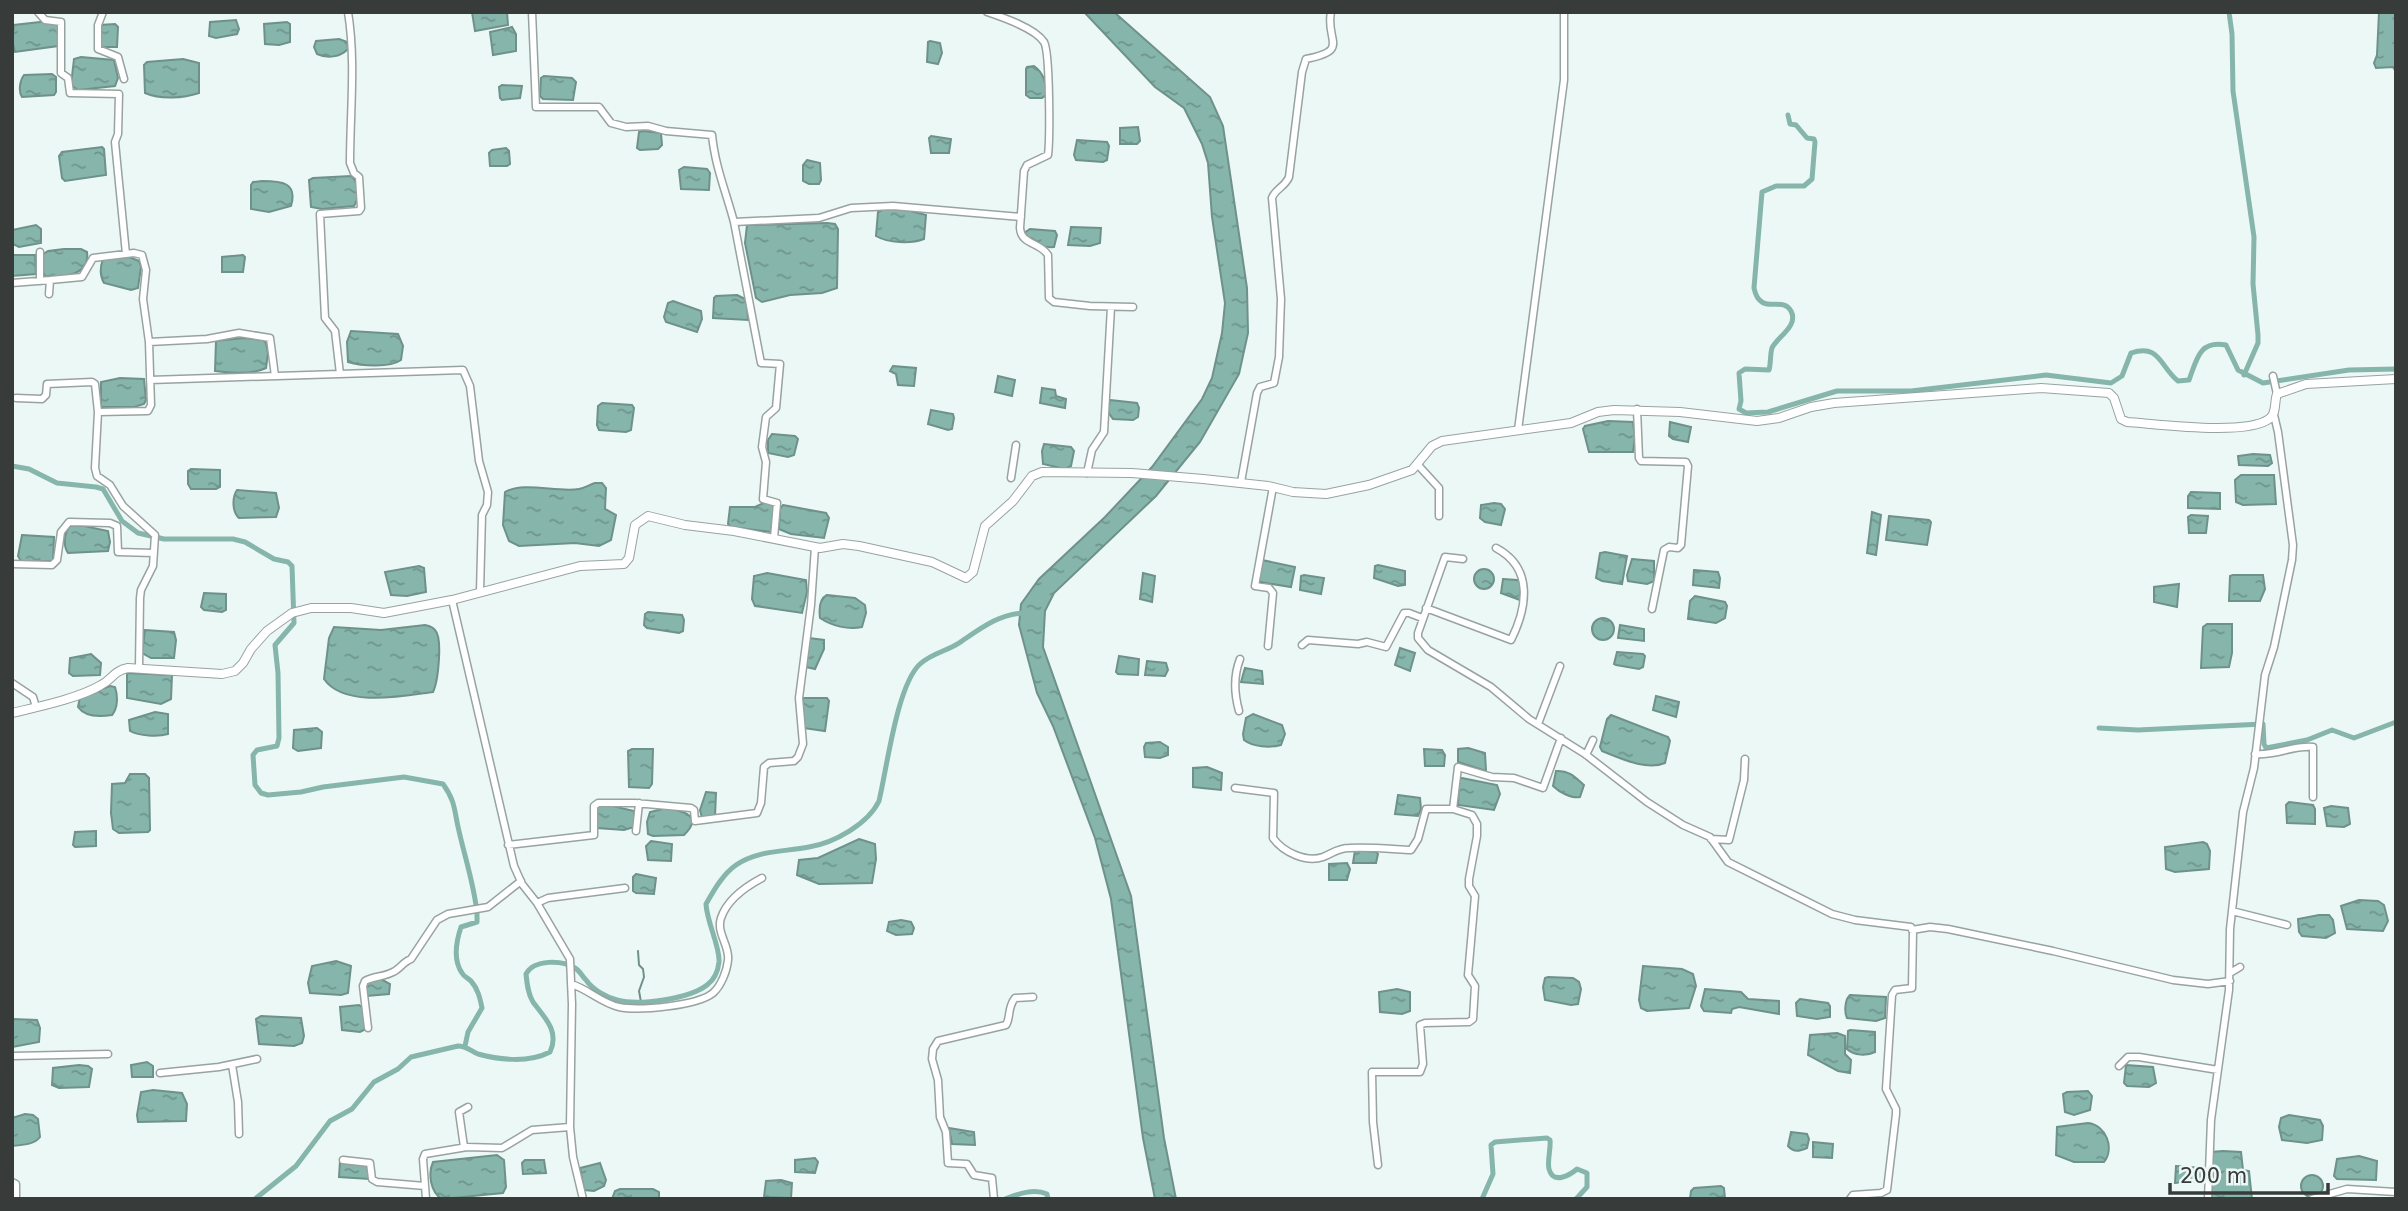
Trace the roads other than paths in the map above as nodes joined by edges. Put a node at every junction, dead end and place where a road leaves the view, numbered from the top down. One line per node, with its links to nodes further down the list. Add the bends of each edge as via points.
1 (38, 12): 12 (street, via 45,20 61,22 61,73 68,78 70,93 119,94 115,142)
2 (103, 12): 8 (street, via 98,25 99,49 118,57)
3 (348, 12): 20 (street, via 353,50 350,163 359,177 361,208 320,214 325,318 335,331)
4 (533, 12): 10 (street, via 536,107 598,107 611,123 626,127 712,135)
5 (987, 12): 9 (street, via 1017,23 1046,46 1048,156 1024,171)
6 (1331, 12): 35 (street, via 1328,25 1334,47 1326,55 1306,59 1289,177 1272,198 1281,299 1277,368 1275,383 1260,387 1257,393)
7 (1564, 12): 30 (street, via 1564,80)
8 (124, 79)
9 (1021, 217): 10 (street, via 893,206 850,208 819,218); 17 (street, via 1020,235 1048,255 1049,298)
10 (734, 222): 38 (street, via 761,363 780,364 776,408 766,417 762,447 766,462 763,499 777,503)
11 (40, 252): 13 (street)
12 (126, 254): 14 (street, via 93,258 82,277); 19 (street, via 145,258 142,299)
13 (40, 281): 14 (street); 15 (street)
14 (50, 281): 16 (street)
15 (12, 283)
16 (49, 294)
17 (1111, 307): 18 (street); 33 (street, via 1104,432 1092,450)
18 (1133, 307)
19 (149, 342): 21 (street, via 239,333 270,338); 24 (street)
20 (340, 374): 21 (street); 44 (street, via 456,369 466,373 488,492 482,515)
21 (275, 376): 24 (street)
22 (2273, 376): 25 (street)
23 (2396, 379): 25 (main road, via 2306,384)
24 (150, 380): 28 (street, via 148,411)
25 (2276, 391): 29 (main road)
26 (16, 398): 28 (street, via 42,398 47,384 92,382)
27 (1637, 410): 29 (main road, via 1763,420 1834,403 2041,388 2109,393 2121,419 2127,422 2226,428 2268,421); 30 (main road, via 1605,411 1570,423); 47 (street, via 1641,461 1686,462 1688,466 1681,545 1664,550)
28 (98, 412): 41 (street, via 97,476 155,539)
29 (2274, 415): 61 (street, via 2293,554 2265,675)
30 (1518, 430): 32 (main road, via 1441,441)
31 (1016, 445): 34 (street)
32 (1418, 465): 36 (main road, via 1388,479 1326,494); 37 (street, via 1440,488)
33 (1087, 473): 35 (main road); 39 (main road, via 1047,471 1032,477 985,526 968,577 932,562 859,546)
34 (1011, 478)
35 (1241, 482): 36 (main road)
36 (1273, 487): 50 (street, via 1255,586 1273,593)
37 (1439, 516)
38 (774, 538): 39 (main road); 44 (main road, via 648,516 635,525 624,564 580,566)
39 (815, 547): 66 (street, via 799,698 803,740 798,757 764,767 760,810 753,815 695,821 691,808)
40 (1496, 548): 46 (street, via 1515,565 1525,594 1511,640)
41 (154, 553): 43 (street, via 118,552 117,526 110,523 69,522 61,532 57,561 52,565); 53 (street, via 141,590)
42 (1463, 559): 46 (street, via 1445,556)
43 (12, 564)
44 (480, 592): 45 (main road)
45 (452, 600): 53 (main road, via 384,613 351,608 295,612 267,631 234,671 222,674); 70 (street)
46 (1426, 608): 48 (street)
47 (1652, 609)
48 (1422, 618): 49 (street, via 1404,614 1386,647 1308,640); 58 (street, via 1418,638 1427,650 1491,687)
49 (1302, 645)
50 (1268, 646)
51 (1240, 659): 56 (street, via 1235,676)
52 (1560, 666): 58 (street)
53 (139, 668): 55 (main road, via 117,670 102,685)
54 (12, 683): 55 (street, via 33,697)
55 (36, 708): 57 (main road)
56 (1239, 711)
57 (12, 713)
58 (1538, 724): 59 (street)
59 (1561, 738): 62 (street); 67 (street, via 1543,788 1458,767)
60 (1593, 740): 62 (street)
61 (2255, 754): 65 (street, via 2312,746); 75 (street, via 2244,803)
62 (1586, 755): 69 (street, via 1657,809)
63 (1745, 759): 69 (street, via 1730,840)
64 (1235, 788): 67 (street, via 1274,793 1273,838 1286,851 1310,858 1341,848 1411,850 1426,810)
65 (2313, 797)
66 (639, 803): 68 (street); 70 (street, via 594,806 594,835)
67 (1453, 809): 96 (street, via 1472,815 1478,829 1469,880 1475,896 1468,975 1475,989 1473,1019 1469,1023 1420,1025 1420,1072 1372,1072)
68 (636, 831)
69 (1711, 839): 77 (street, via 1728,862 1818,909)
70 (508, 845): 72 (street)
71 (762, 878): 80 (street, via 735,895 721,916 728,959 720,985 708,997 626,1008 607,1003)
72 (521, 881): 74 (street); 83 (street, via 488,907 437,920 414,956 391,973 365,981)
73 (625, 888): 74 (street)
74 (537, 903): 80 (street, via 570,959)
75 (2232, 911): 76 (street); 79 (street)
76 (2287, 925)
77 (1912, 930): 81 (street, via 1948,929 2173,980); 104 (street, via 1912,988 1895,990 1892,995 1886,1089 1896,1114 1887,1190)
78 (2240, 967): 79 (street)
79 (2230, 973): 81 (street)
80 (570, 981): 92 (street)
81 (2230, 981): 89 (street)
82 (1033, 996): 103 (street, via 1015,998 1006,1025 938,1041 933,1049 948,1163 967,1164 974,1175 992,1178)
83 (369, 1028)
84 (108, 1054): 85 (street)
85 (12, 1056)
86 (257, 1059): 87 (street)
87 (232, 1065): 90 (street); 93 (street)
88 (2119, 1066): 89 (street, via 2128,1057 2139,1057)
89 (2218, 1070): 105 (street, via 2208,1147)
90 (160, 1073)
91 (468, 1107): 94 (street, via 459,1112)
92 (570, 1127): 94 (street, via 532,1130 502,1147); 102 (street)
93 (239, 1134)
94 (464, 1147): 98 (street, via 425,1154)
95 (343, 1160): 98 (street, via 370,1163 377,1182)
96 (1378, 1166)
97 (12, 1182): 100 (street)
98 (425, 1186): 101 (street)
99 (2396, 1192): 106 (street, via 2347,1189)
100 (16, 1199)
101 (426, 1199)
102 (583, 1199)
103 (994, 1199)
104 (1850, 1199)
105 (2208, 1199)
106 (2312, 1199)

